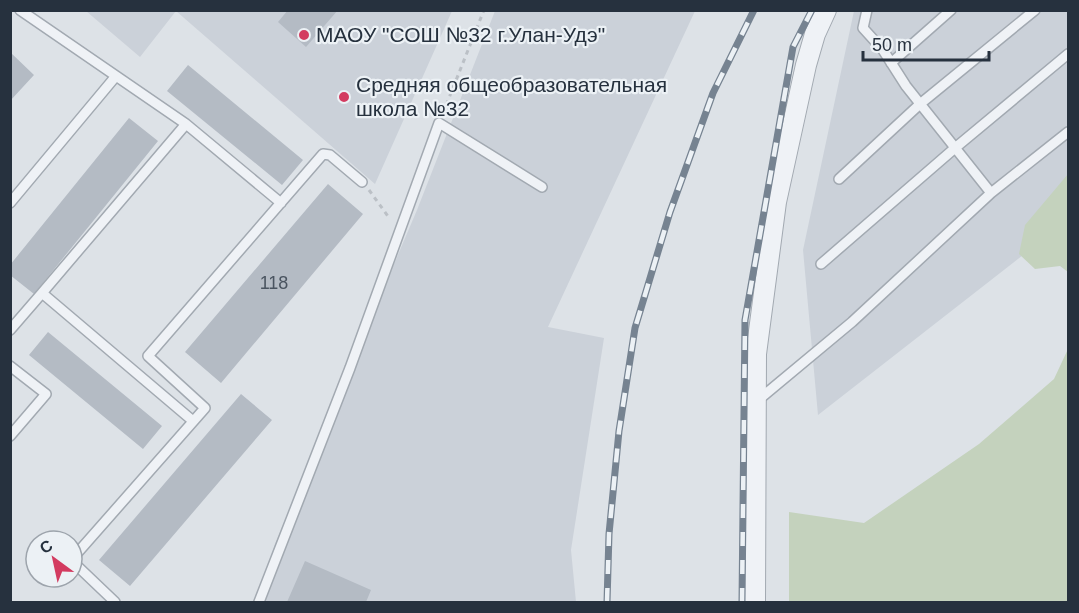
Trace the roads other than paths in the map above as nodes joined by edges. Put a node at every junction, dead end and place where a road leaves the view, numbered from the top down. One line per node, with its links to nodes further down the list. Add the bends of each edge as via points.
1 (20, 10): 8 (lane)
2 (826, 10): 23 (street, via 806,64 776,202 756,354)
3 (867, 10): 7 (lane, via 863,28)
4 (951, 10): 7 (lane)
5 (1035, 10): 9 (lane)
6 (1068, 54): 12 (lane)
7 (891, 63): 9 (lane)
8 (116, 76): 10 (lane); 17 (lane)
9 (920, 104): 12 (lane); 13 (lane)
10 (186, 124): 18 (lane); 20 (lane)
11 (1068, 132): 16 (lane)
12 (955, 148): 16 (lane); 19 (lane)
13 (839, 179)
14 (363, 182): 18 (lane, via 330,155 323,154)
15 (542, 187): 29 (lane, via 439,123)
16 (992, 194): 23 (lane, via 852,322)
17 (10, 203)
18 (281, 203): 24 (lane, via 148,356 205,408)
19 (821, 264)
20 (42, 293): 21 (lane); 24 (lane)
21 (10, 330)
22 (10, 366): 25 (lane, via 46,394)
23 (755, 402): 30 (street)
24 (193, 421): 26 (lane)
25 (10, 436)
26 (84, 546)
27 (84, 572): 28 (lane)
28 (115, 603)
29 (259, 603)
30 (755, 603)

